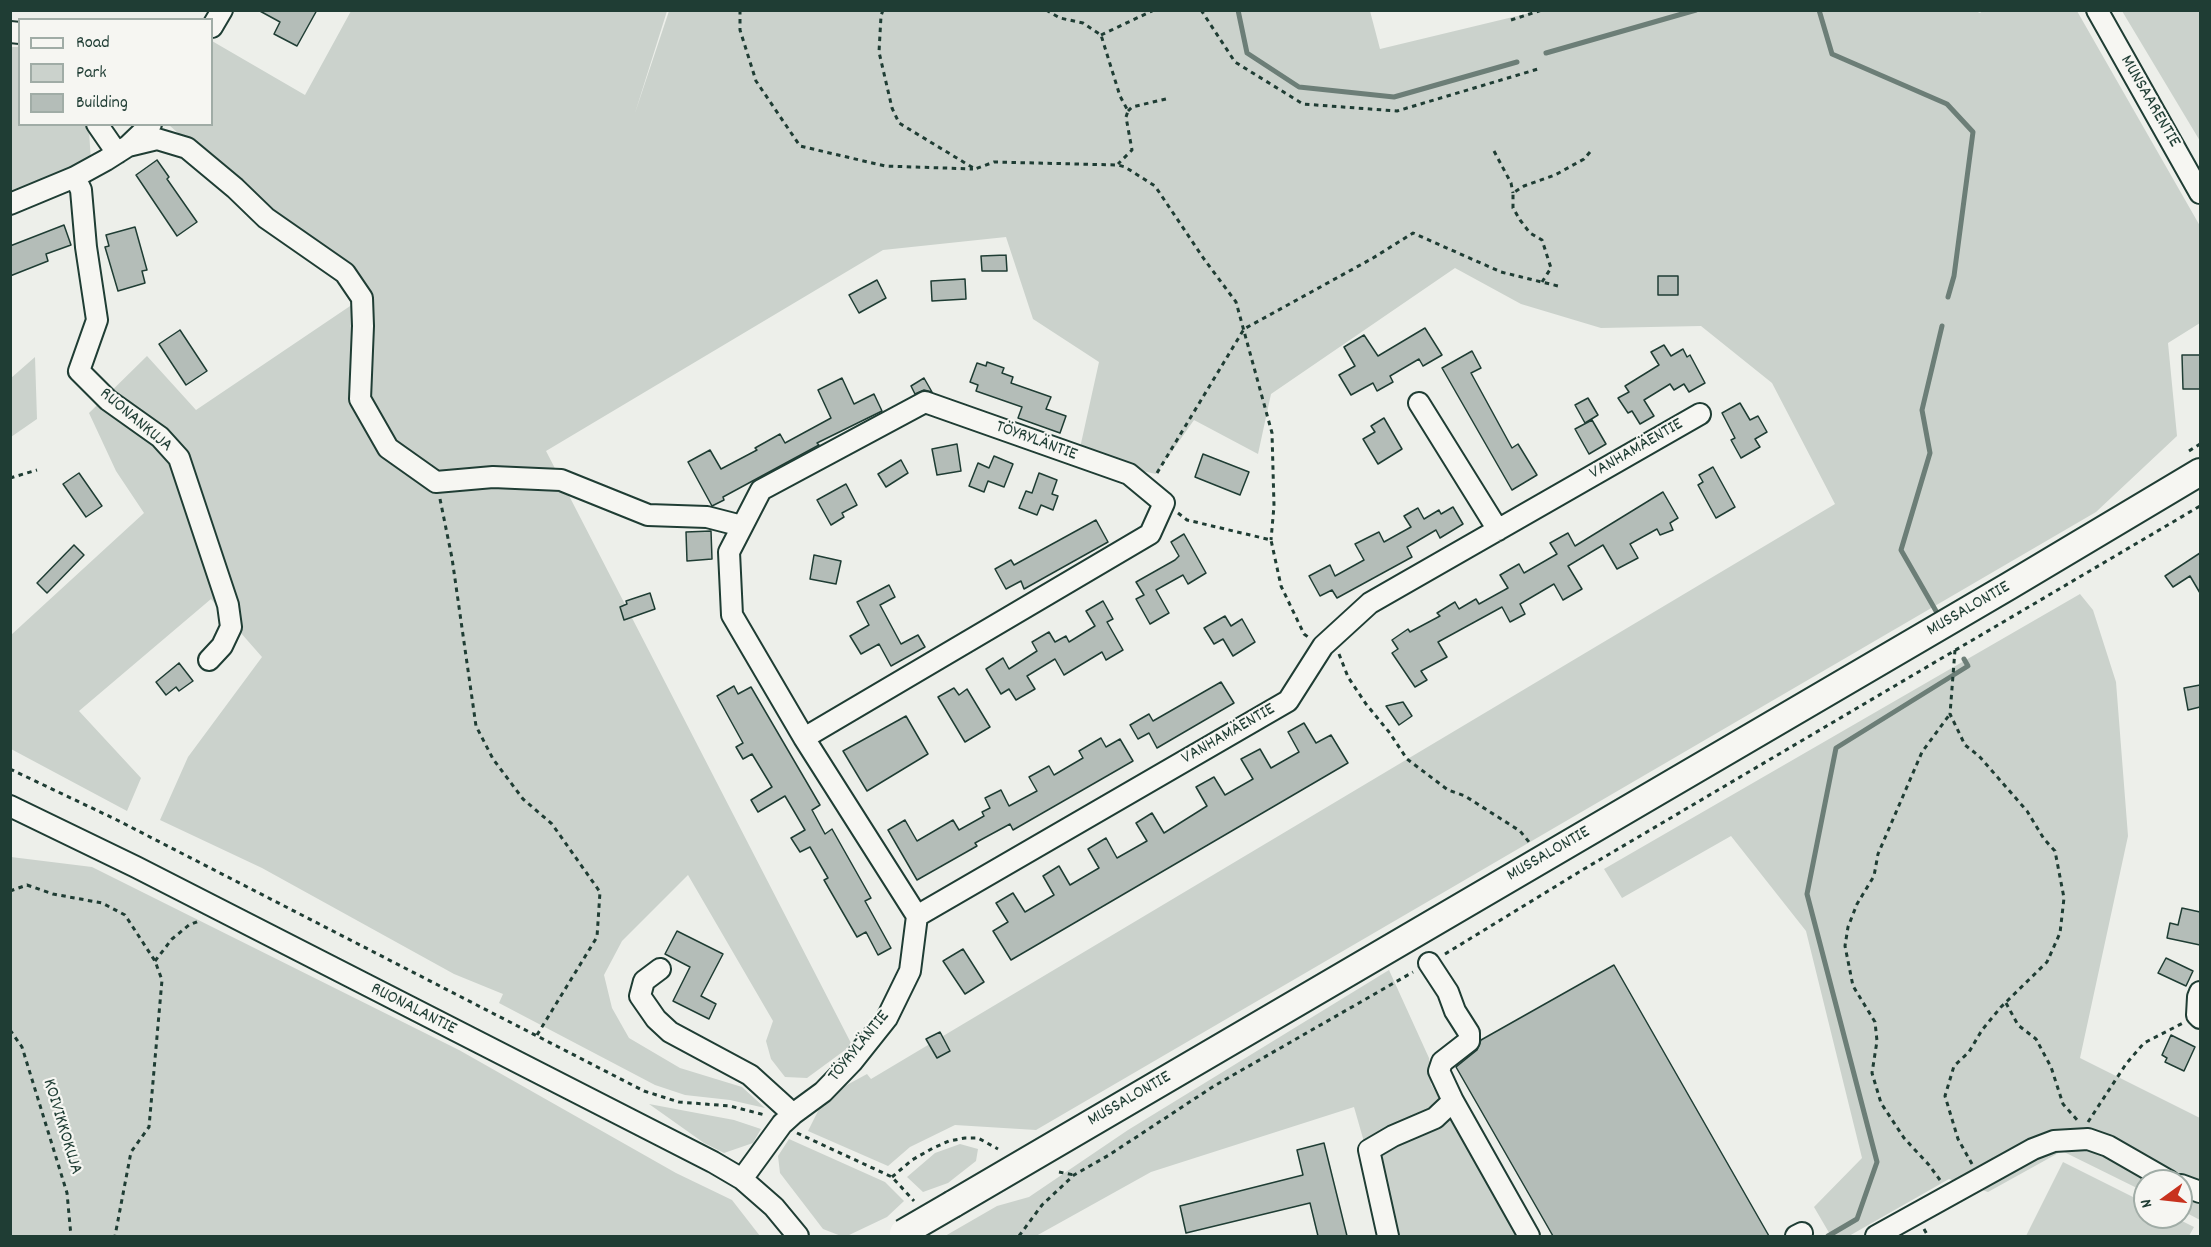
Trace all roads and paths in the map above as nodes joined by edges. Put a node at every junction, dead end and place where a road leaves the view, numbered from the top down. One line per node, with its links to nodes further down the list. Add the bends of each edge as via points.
1 (222, 10): 10 (street)
2 (740, 10): 21 (path, via 740,30 756,81 800,146 885,166)
3 (884, 10): 21 (path, via 880,16 879,52 899,123)
4 (1046, 10): 11 (path, via 1083,23)
5 (1154, 10): 11 (path)
6 (1202, 10): 12 (path, via 1235,62 1303,104 1397,111)
7 (1542, 10): 9 (path)
8 (2097, 10): 24 (street, MUNSAARENTIE)
9 (1511, 20)
10 (213, 25)
11 (1101, 35): 14 (path)
12 (1538, 69)
13 (1170, 98): 14 (path)
14 (1128, 111): 20 (path, via 1132,150)
15 (99, 126): 17 (street)
16 (149, 126): 17 (street)
17 (123, 150): 22 (street); 35 (street, via 157,139 187,148 266,218 345,273 363,298 360,399 388,448)
18 (1494, 151): 23 (path)
19 (1590, 152): 23 (path, via 1555,175)
20 (1118, 165): 21 (path, via 994,162); 28 (path, via 1155,186 1236,302)
21 (975, 169)
22 (75, 177): 25 (street); 44 (street, RUONANKUJA, via 81,190 97,320 79,371 108,400 160,437 179,458 228,605 231,627 222,646)
23 (1513, 193): 26 (path, via 1513,208 1520,220 1542,240 1551,268)
24 (2200, 193)
25 (10, 204)
26 (1542, 282): 27 (path); 28 (path, via 1501,272 1413,233)
27 (1558, 286)
28 (1244, 329): 36 (path); 41 (path, via 1272,433)
29 (1419, 403): 40 (street)
30 (1700, 414): 40 (street, VANHAMÄENTIE)
31 (2200, 444): 32 (path)
32 (2195, 461): 49 (main road, MUSSALONTIE, via 2009,586)
33 (37, 470): 34 (path)
34 (10, 478)
35 (436, 482): 39 (street, via 493,477 561,480 648,515 707,517); 60 (path, via 452,558 476,726 493,759 523,799 552,824 600,892 597,937)
36 (1149, 490): 37 (street, TÖYRYLÄNTIE); 39 (street, TÖYRYLÄNTIE, via 1129,474 926,402 760,490)
37 (1164, 503): 41 (path, via 1187,520); 46 (street, via 1150,534)
38 (2200, 506): 43 (path)
39 (742, 526): 46 (street, TÖYRYLÄNTIE, via 729,552 732,615)
40 (1498, 530): 42 (street, VANHAMÄENTIE, via 1370,603)
41 (1271, 540): 42 (path, via 1281,586 1304,634)
42 (1327, 643): 49 (path, via 1341,657 1348,677 1407,759 1448,790 1465,796 1520,831); 52 (street, VANHAMÄENTIE, via 1288,701)
43 (1955, 650): 45 (path); 54 (path)
44 (209, 660)
45 (1950, 714): 57 (path, via 1965,745 2013,794 2055,851 2064,898 2060,933 2047,962); 70 (path, via 1922,752 1878,854 1874,876 1857,904 1845,946 1853,986 1875,1022 1877,1041 1872,1072 1881,1103)
46 (804, 738): 52 (street, TÖYRYLÄNTIE)
47 (10, 769): 60 (path)
48 (10, 806): 51 (street, RUONALANTIE)
49 (1540, 861): 72 (main road, MUSSALONTIE, bridge)
50 (10, 891): 53 (path, via 27,885 102,903 125,915)
51 (216, 908): 53 (path, via 172,939); 69 (street, RUONALANTIE)
52 (917, 916): 62 (street, TÖYRYLÄNTIE, via 910,970 887,1018 823,1092)
53 (155, 961): 74 (path, via 162,980 149,1127 131,1152)
54 (1429, 963): 61 (street, via 1469,1033 1469,1041 1442,1062 1439,1071); 66 (path, via 1214,1086)
55 (660, 969): 62 (street, via 644,981 640,996 656,1019 670,1032 750,1075)
56 (2200, 992): 58 (street)
57 (2006, 1003): 58 (path, via 2018,1025 2036,1039 2051,1067 2063,1104 2085,1126 2144,1043); 68 (path, via 1954,1066 1945,1096 1958,1139)
58 (2199, 1016)
59 (10, 1030): 73 (path, KOIVIKKOKUJA, via 22,1047 67,1193)
60 (537, 1035): 62 (path, via 645,1091 679,1102 730,1106)
61 (1453, 1101): 77 (street, via 1435,1118 1370,1150); 78 (street)
62 (788, 1119): 67 (path, via 804,1138); 69 (street, TÖYRYLÄNTIE)
63 (998, 1149): 67 (path, via 978,1138 949,1141 912,1160)
64 (2148, 1169): 68 (street, via 2088,1139 2054,1141)
65 (1059, 1172): 66 (path)
66 (1074, 1175): 76 (path, via 1042,1204)
67 (892, 1178): 71 (path)
68 (1981, 1178): 70 (street)
69 (742, 1179): 75 (street, RUONALANTIE, via 774,1207)
70 (1950, 1195): 79 (street)
71 (916, 1203)
72 (900, 1235)
73 (71, 1236)
74 (116, 1236)
75 (798, 1236)
76 (1019, 1236)
77 (1388, 1236)
78 (1529, 1236)
79 (1876, 1236)

